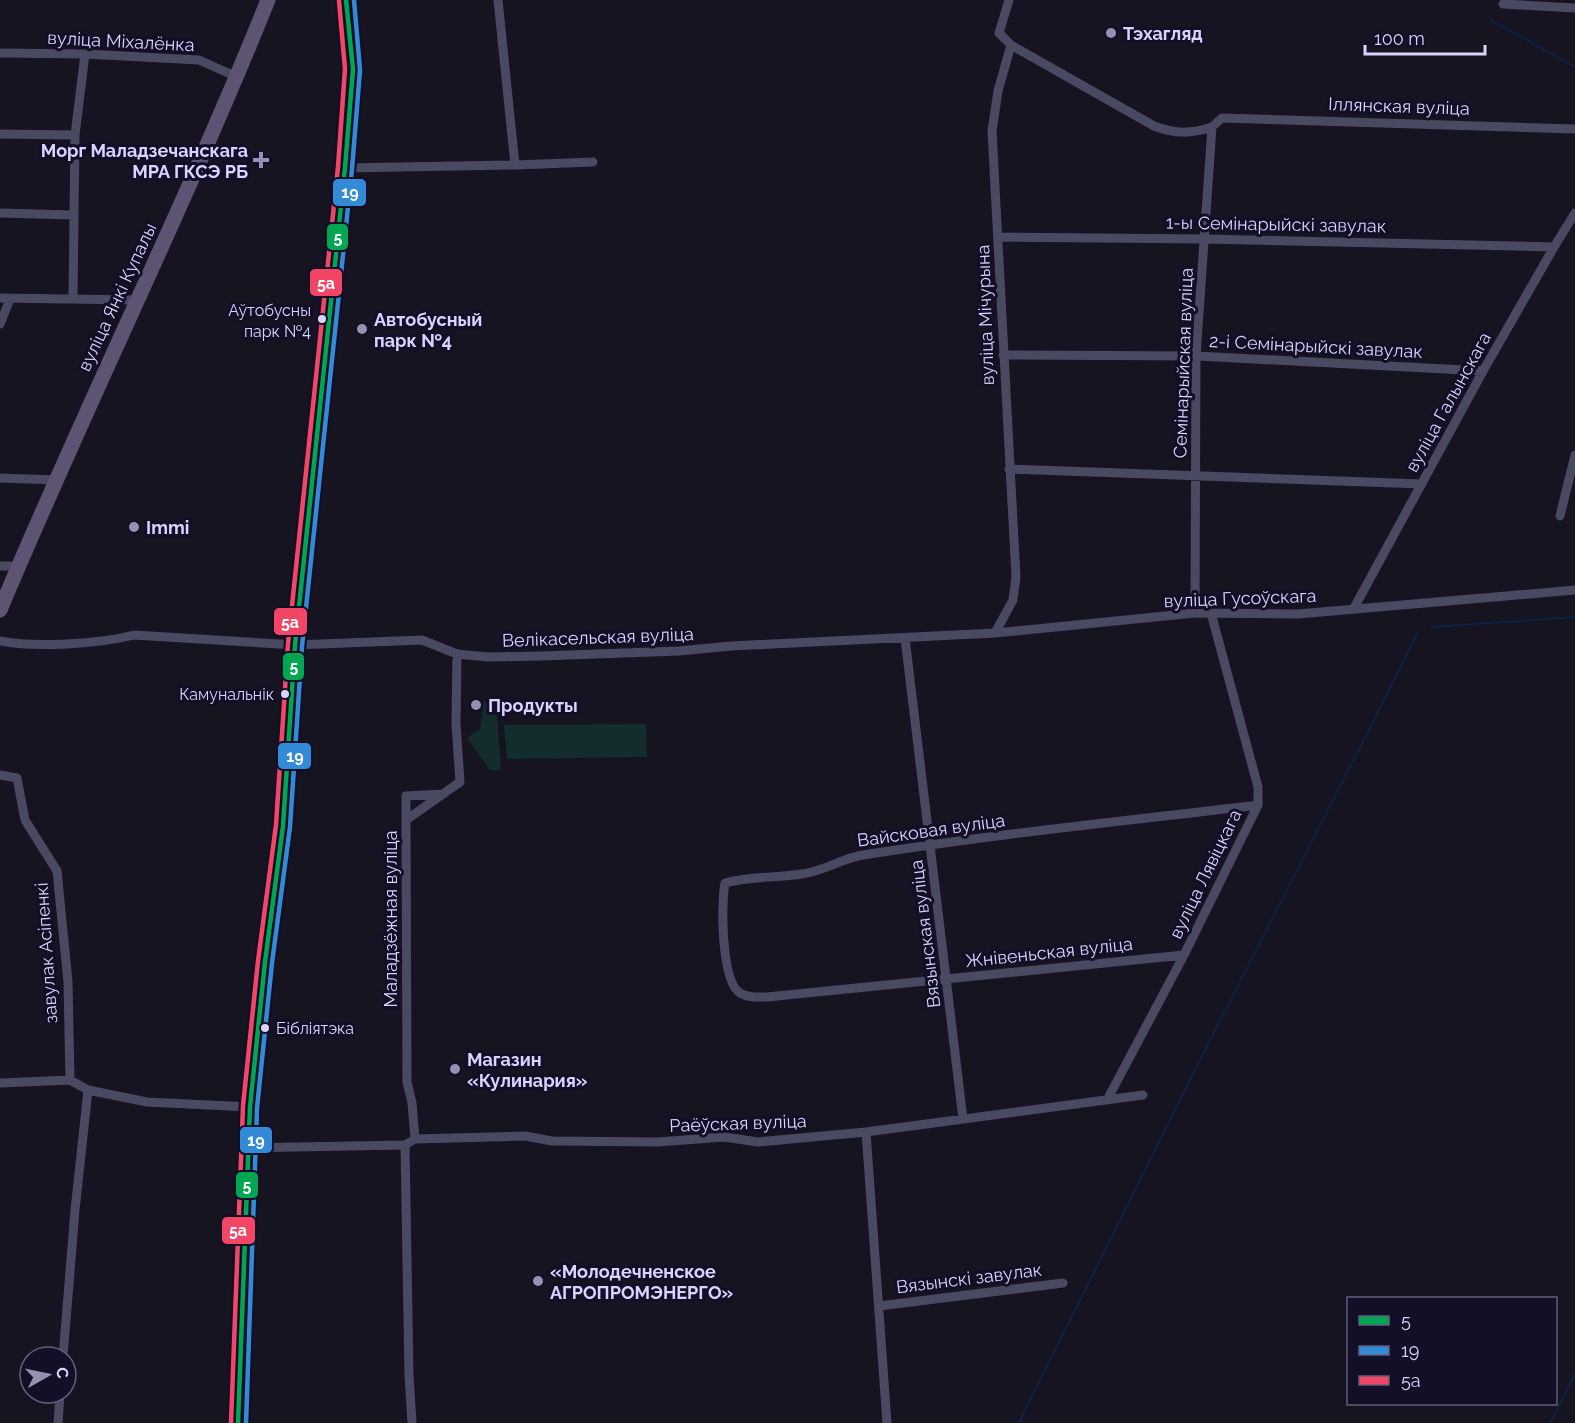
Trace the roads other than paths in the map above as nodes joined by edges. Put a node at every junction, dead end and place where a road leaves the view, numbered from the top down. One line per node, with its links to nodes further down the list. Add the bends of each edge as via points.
1 (268, 0): 10 (main road, вуліца Янкі Купалы)
2 (346, 0): 17 (street, via 353,69)
3 (498, 0): 16 (street)
4 (1009, 0): 7 (street, via 999,33)
5 (1503, 4): 6 (street)
6 (1575, 9)
7 (1011, 45): 11 (street, via 1154,126 1180,134); 21 (street, вуліца Мічурына, via 992,131)
8 (0, 53): 9 (street, вуліца Міхалёнка)
9 (85, 54): 10 (street, вуліца Міхалёнка, via 199,60); 14 (street)
10 (237, 77): 26 (main road, вуліца Янкі Купалы)
11 (1212, 127): 12 (street, Іллянская вуліца, via 1222,118); 22 (street, Семінарыйская вуліца)
12 (1575, 129)
13 (0, 134): 14 (street)
14 (75, 135): 20 (street)
15 (593, 162): 16 (street)
16 (515, 165): 17 (street)
17 (345, 168): 48 (street)
18 (0, 213): 20 (street)
19 (1575, 213): 23 (street, вуліца Галынскага)
20 (73, 215): 24 (street)
21 (999, 237): 22 (street, 1-ы Семінарыйскі завулак); 28 (street, вуліца Мічурына)
22 (1205, 239): 23 (street, 1-ы Семінарыйскі завулак); 29 (street, Семінарыйская вуліца)
23 (1554, 247): 30 (street, вуліца Галынскага)
24 (73, 298): 25 (street); 26 (street)
25 (5, 299): 27 (street)
26 (136, 300): 35 (main road, вуліца Янкі Купалы)
27 (0, 324)
28 (1003, 355): 29 (street, 2-і Семінарыйскі завулак); 32 (street, вуліца Мічурына)
29 (1196, 356): 30 (street, 2-і Семінарыйскі завулак); 33 (street, Семінарыйская вуліца)
30 (1483, 371): 36 (street, вуліца Галынскага)
31 (1575, 455): 37 (street)
32 (1009, 469): 33 (street); 45 (street, вуліца Мічурына, via 1016,578 1013,600)
33 (1195, 477): 36 (street); 43 (street, Семінарыйская вуліца)
34 (0, 478): 35 (street)
35 (56, 480): 39 (main road, вуліца Янкі Купалы)
36 (1422, 484): 41 (street, вуліца Галынскага)
37 (1560, 516)
38 (0, 566): 39 (street)
39 (19, 566): 42 (main road, вуліца Янкі Купалы)
40 (1575, 590): 41 (street, вуліца Гусоўскага)
41 (1354, 608): 44 (street, вуліца Гусоўскага, via 1298,614)
42 (0, 610)
43 (1195, 613): 44 (street, вуліца Гусоўскага); 45 (street, вуліца Гусоўскага)
44 (1211, 613): 52 (street, вуліца Лявіцкага, via 1258,787)
45 (995, 633): 46 (street, вуліца Гусоўскага)
46 (905, 638): 49 (street, Велікасельская вуліца, via 554,656); 54 (street, Вязынская вуліца)
47 (0, 640): 48 (street, via 15,644 110,641 134,635)
48 (295, 645): 49 (street, Велікасельская вуліца, via 422,640); 63 (street, via 283,826)
49 (457, 654): 51 (street, Маладзёжная вуліца, via 460,782)
50 (0, 775): 58 (street, завулак Асіпенкі, via 17,778 25,820 57,871 68,982)
51 (443, 794): 53 (street, Маладзёжная вуліца); 53 (street, via 406,796)
52 (1257, 805): 54 (street, Вайсковая вуліца); 55 (street, вуліца Лявіцкага)
53 (406, 820): 66 (street, Маладзёжная вуліца, via 407,1082)
54 (931, 844): 56 (street, Вязынская вуліца); 57 (street, Вайсковая вуліца, via 859,855 802,874 725,883 722,897 727,964 731,984)
55 (1184, 955): 56 (street, Жнівеньская вуліца); 62 (street, вуліца Лявіцкага)
56 (947, 978): 57 (street, Жнівеньская вуліца, via 767,998); 64 (street, Вязынская вуліца)
57 (739, 992)
58 (70, 1080): 59 (street); 60 (street)
59 (0, 1083)
60 (88, 1089): 63 (street, via 147,1102); 71 (street)
61 (1143, 1095): 62 (street, Раёўская вуліца)
62 (1107, 1100): 64 (street, Раёўская вуліца)
63 (250, 1107): 68 (street)
64 (963, 1119): 65 (street, Раёўская вуліца)
65 (866, 1132): 66 (street, Раёўская вуліца, via 758,1142 724,1137 658,1142 552,1141 525,1136); 70 (street)
66 (415, 1139): 67 (street, Раёўская вуліца)
67 (405, 1145): 68 (street); 75 (street)
68 (247, 1148): 74 (street)
69 (1063, 1283): 70 (street, Вязынскі завулак)
70 (879, 1306): 76 (street)
71 (64, 1345)
72 (59, 1405): 73 (street)
73 (58, 1423)
74 (238, 1423)
75 (412, 1423)
76 (887, 1423)

